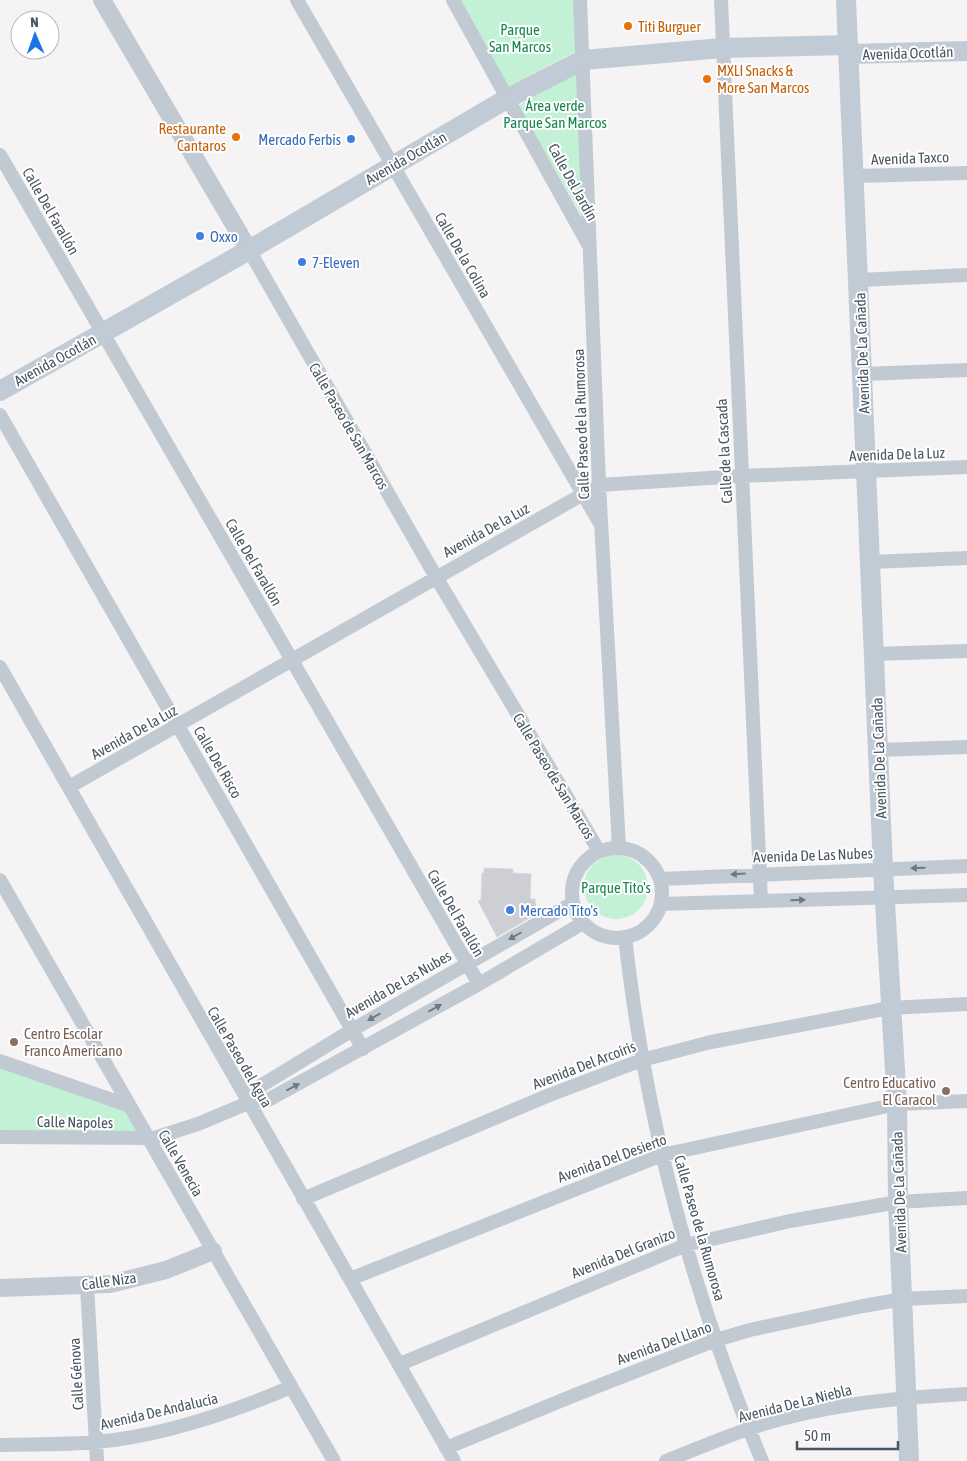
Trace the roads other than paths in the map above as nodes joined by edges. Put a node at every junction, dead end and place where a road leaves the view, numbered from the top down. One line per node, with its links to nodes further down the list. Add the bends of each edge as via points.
1 (102, 0): 17 (street, Calle Paseo de San Marcos)
2 (297, 0): 13 (street, Calle De la Colina)
3 (453, 0): 11 (street, Calle Del Jardín)
4 (580, 0): 10 (street, Calle Paseo de la Rumorosa)
5 (721, 0): 7 (street, Calle de la Cascada)
6 (846, 0): 8 (main road, Avenida De La Cañada)
7 (722, 48): 8 (main road, Avenida Ocotlán); 10 (main road, Avenida Ocotlán); 27 (street, Calle de la Cascada)
8 (848, 50): 9 (main road, Avenida Ocotlán); 15 (main road, Avenida De La Cañada)
9 (967, 51)
10 (583, 60): 11 (main road, Avenida Ocotlán); 16 (street, Calle Paseo de la Rumorosa)
11 (508, 98): 13 (main road, Avenida Ocotlán); 16 (street, Calle Del Jardín)
12 (0, 156): 20 (street, Calle Del Farallón)
13 (392, 165): 17 (main road, Avenida Ocotlán); 29 (street, Calle De la Colina)
14 (967, 173): 15 (street, Avenida Taxco)
15 (854, 176): 19 (main road, Avenida De La Cañada)
16 (591, 248): 28 (street, Calle Paseo de la Rumorosa)
17 (249, 250): 20 (main road, Avenida Ocotlán); 33 (street, Calle Paseo de San Marcos)
18 (967, 275): 19 (street)
19 (859, 280): 22 (main road, Avenida De La Cañada)
20 (103, 332): 23 (main road, Avenida Ocotlán); 36 (street, Calle Del Farallón)
21 (967, 370): 22 (street)
22 (863, 374): 26 (main road, Avenida De La Cañada)
23 (0, 391)
24 (0, 415): 38 (street, Calle Del Risco)
25 (967, 467): 26 (street, Avenida De la Luz)
26 (866, 471): 27 (street, Avenida De la Luz); 32 (main road, Avenida De La Cañada)
27 (741, 476): 28 (street, Avenida De la Luz); 46 (street, Calle de la Cascada)
28 (600, 485): 29 (street, Avenida De la Luz); 30 (street, Calle Paseo de la Rumorosa)
29 (582, 495): 30 (street, Calle De la Colina); 33 (street, Avenida De la Luz)
30 (602, 526): 42 (street, Calle Paseo de la Rumorosa)
31 (967, 558): 32 (street)
32 (871, 562): 35 (main road, Avenida De La Cañada)
33 (436, 577): 36 (street, Avenida De la Luz); 43 (street, Calle Paseo de San Marcos)
34 (967, 651): 35 (street)
35 (874, 654): 40 (main road, Avenida De La Cañada)
36 (291, 660): 38 (street, Avenida De la Luz); 57 (street, Calle Del Farallón)
37 (0, 668): 41 (street, Calle Paseo del Agua)
38 (178, 726): 41 (street, Avenida De la Luz); 61 (street, Calle Del Risco)
39 (967, 747): 40 (street)
40 (879, 750): 45 (main road, Avenida De La Cañada)
41 (69, 787): 66 (street, Calle Paseo del Agua)
42 (619, 847): 43 (street); 47 (street, via 637,852 652,863)
43 (599, 851): 53 (street, via 586,859 576,872 572,887)
44 (967, 866): 45 (street, Avenida De Las Nubes, one-way to 45)
45 (883, 869): 46 (street, Avenida De Las Nubes); 50 (main road, Avenida De La Cañada)
46 (759, 873): 47 (street, Avenida De Las Nubes, one-way to 47); 52 (street, Calle de la Cascada)
47 (661, 879): 54 (street)
48 (0, 880): 51 (street, Calle Venecia)
49 (967, 895): 50 (street)
50 (884, 897): 52 (street, one-way to 50); 60 (main road, Avenida De La Cañada)
51 (6, 898): 68 (street, Calle Venecia)
52 (761, 901): 54 (street)
53 (573, 903): 55 (street); 57 (street, Avenida De Las Nubes, one-way to 57)
54 (662, 904): 56 (street, via 642,931)
55 (583, 923): 56 (street, via 610,938); 58 (street, Avenida De Las Nubes)
56 (625, 938): 63 (street, Calle Paseo de la Rumorosa)
57 (466, 964): 58 (street, Calle Del Farallón); 61 (street, Avenida De Las Nubes, one-way to 61)
58 (478, 984): 62 (street, Avenida De Las Nubes, one-way to 58)
59 (967, 1004): 60 (street, Avenida Del Arcoíris)
60 (890, 1008): 63 (street, Avenida Del Arcoíris, via 711,1042); 67 (main road, Avenida De La Cañada)
61 (354, 1029): 62 (street, Calle Del Risco); 66 (street, Avenida De Las Nubes, via 262,1085)
62 (363, 1048): 66 (street, Avenida De Las Nubes, one-way to 62, via 268,1100)
63 (642, 1060): 71 (street, Calle Paseo de la Rumorosa); 73 (street, Avenida Del Arcoíris, via 547,1096)
64 (0, 1061): 68 (street)
65 (967, 1101): 67 (street, Avenida Del Desierto)
66 (248, 1103): 70 (street, Avenida De Las Nubes, via 179,1131); 73 (street, Calle Paseo del Agua)
67 (897, 1104): 71 (street, Avenida Del Desierto); 74 (main road, Avenida De La Cañada)
68 (128, 1105): 70 (street, Calle Venecia)
69 (0, 1137): 70 (street, Calle Napoles)
70 (149, 1139): 76 (street, Calle Venecia)
71 (662, 1155): 75 (street, Calle Paseo de la Rumorosa); 77 (street, Avenida Del Desierto)
72 (967, 1198): 74 (street, Avenida Del Granizo)
73 (303, 1199): 77 (street, Calle Paseo del Agua)
74 (898, 1202): 75 (street, Avenida Del Granizo, via 790,1221); 81 (main road, Avenida De La Cañada)
75 (686, 1245): 82 (street, Calle Paseo de la Rumorosa); 83 (street, Avenida Del Granizo)
76 (213, 1252): 78 (street, Calle Niza, via 134,1279); 84 (street, Calle Venecia)
77 (350, 1279): 83 (street, Calle Paseo del Agua)
78 (87, 1286): 79 (street, Calle Niza); 88 (street, Calle Génova)
79 (0, 1288)
80 (967, 1296): 81 (street, Avenida Del Llano)
81 (902, 1299): 82 (street, Avenida Del Llano); 86 (main road, Avenida De La Cañada)
82 (716, 1340): 87 (street, Calle Paseo de la Rumorosa); 90 (street, Avenida Del Llano)
83 (400, 1364): 90 (street, Calle Paseo del Agua)
84 (292, 1387): 88 (street, Avenida De Andalucía, via 210,1418 152,1433); 92 (street, Calle Venecia)
85 (967, 1394): 86 (street, Avenida De La Niebla)
86 (906, 1397): 87 (street, Avenida De La Niebla, via 819,1411); 96 (main road, Avenida De La Cañada)
87 (749, 1429): 94 (street, Avenida De La Niebla); 95 (street, Calle Paseo de la Rumorosa)
88 (96, 1442): 89 (street, Avenida De Andalucía); 91 (street, Calle Génova)
89 (0, 1445)
90 (446, 1448): 93 (street, Calle Paseo del Agua)
91 (97, 1461)
92 (334, 1461)
93 (454, 1461)
94 (666, 1461)
95 (762, 1461)
96 (909, 1461)

